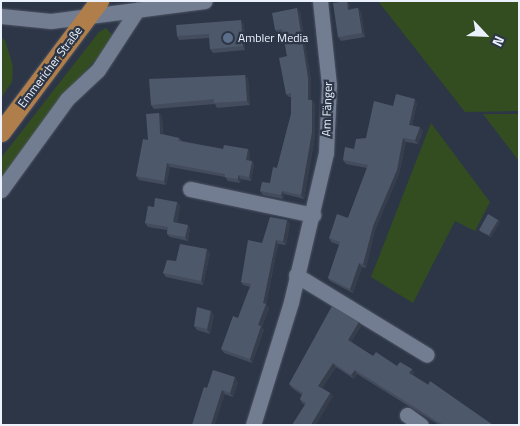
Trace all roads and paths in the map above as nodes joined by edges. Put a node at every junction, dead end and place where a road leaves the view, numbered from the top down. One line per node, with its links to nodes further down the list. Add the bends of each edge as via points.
1 (205, 1): 4 (street)
2 (320, 1): 9 (street, Am Fänger, via 329,85 326,153)
3 (93, 8): 4 (street); 5 (street, via 51,21); 6 (main road, Emmericher Straße)
4 (137, 10): 8 (street, via 98,70 67,99)
5 (1, 16)
6 (1, 132)
7 (190, 189): 9 (street)
8 (1, 190)
9 (313, 215): 10 (street, Am Fänger)
10 (296, 275): 11 (street); 13 (street, Am Fänger)
11 (427, 355)
12 (407, 415): 14 (street)
13 (254, 425)
14 (421, 425)

